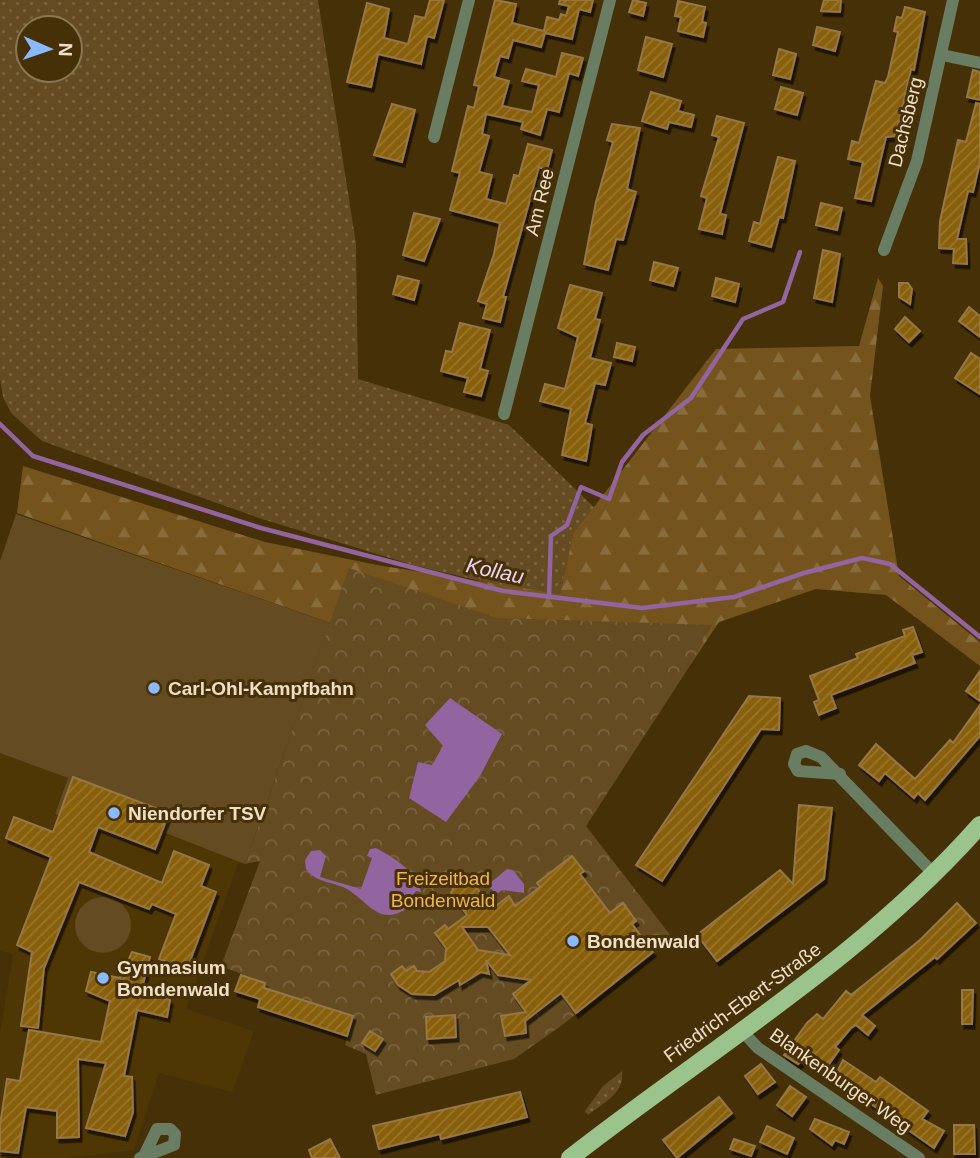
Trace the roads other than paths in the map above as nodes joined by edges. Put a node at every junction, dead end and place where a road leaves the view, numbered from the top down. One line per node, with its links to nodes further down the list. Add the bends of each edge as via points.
1 (470, 0): 6 (street)
2 (610, 0): 8 (street, Am Ree)
3 (953, 0): 4 (street, Dachsberg)
4 (942, 55): 5 (street); 7 (street, Dachsberg, via 916,161)
5 (980, 63)
6 (434, 137)
7 (884, 250)
8 (504, 414)
9 (840, 774): 11 (street)
10 (980, 825): 11 (main road, Friedrich-Ebert-Straße)
11 (934, 874): 12 (main road, Friedrich-Ebert-Straße, via 885,920)
12 (742, 1031): 13 (main road, Friedrich-Ebert-Straße); 14 (street, Blankenburger Weg, via 758,1048)
13 (570, 1158)
14 (919, 1158)

